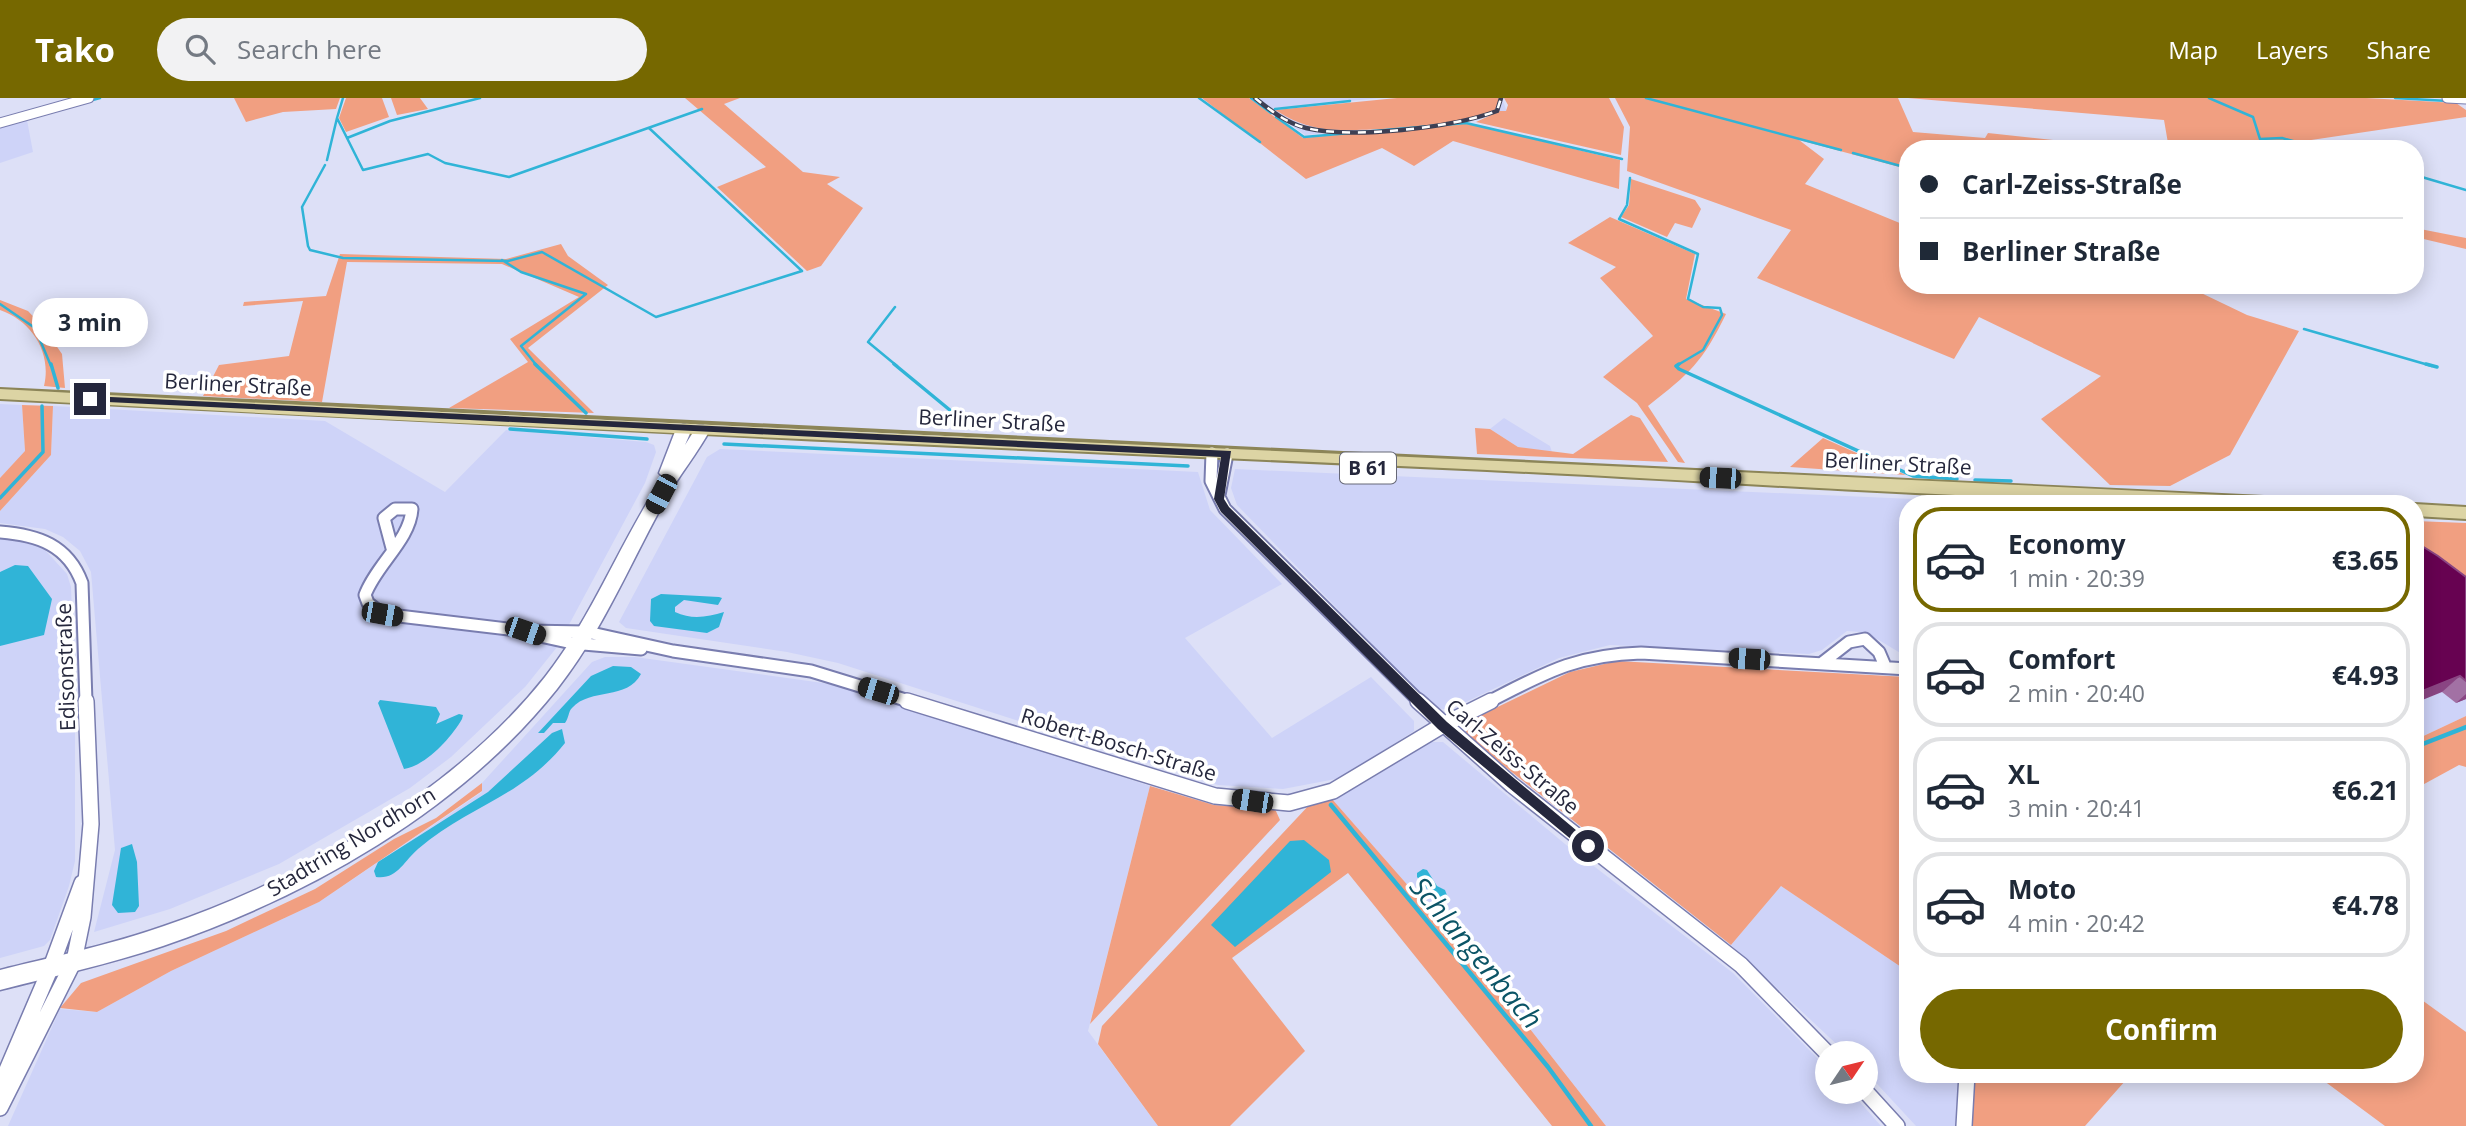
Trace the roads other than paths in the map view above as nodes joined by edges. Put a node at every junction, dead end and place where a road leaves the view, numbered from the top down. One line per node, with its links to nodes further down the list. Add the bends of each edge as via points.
1 (89, 98): 4 (street)
2 (2447, 98): 3 (street)
3 (2466, 99)
4 (0, 123)
5 (0, 394): 6 (main road, Berliner Straße / B 61)
6 (692, 432): 7 (main road, Berliner Straße / B 61); 13 (main road, Stadtring Nordhorn)
7 (1219, 457): 8 (main road, Berliner Straße / B 61, via 1371,468 1508,467); 17 (street, Carl-Zeiss-Straße, via 1211,481 1225,509)
8 (2096, 495)
9 (2424, 511): 10 (main road)
10 (2466, 513)
11 (0, 531): 18 (street, Edisonstraße, via 52,541 80,576)
12 (392, 548): 13 (street, via 367,586 365,595 373,610 402,618)
13 (583, 638): 17 (street, Robert-Bosch-Straße, via 607,649 673,651 826,674 1202,792 1252,801 1289,803 1333,791); 19 (main road, Stadtring Nordhorn, via 540,695 472,762 427,798 348,849 223,914)
14 (1822, 663): 15 (street, Robert-Bosch-Straße); 15 (street, via 1843,642 1856,637 1881,650); 17 (street, Robert-Bosch-Straße, via 1609,654 1564,664)
15 (1885, 666): 16 (street, Robert-Bosch-Straße)
16 (1899, 668)
17 (1443, 725): 22 (street, Carl-Zeiss-Straße, via 1741,965)
18 (91, 856): 19 (street, Edisonstraße); 20 (street, Edisonstraße)
19 (74, 961): 20 (main road, Stadtring Nordhorn); 26 (street)
20 (51, 967): 21 (main road, Stadtring Nordhorn); 24 (street)
21 (0, 980)
22 (1815, 1041)
23 (1966, 1083): 28 (street)
24 (0, 1086)
25 (1877, 1104): 27 (street)
26 (0, 1108)
27 (1896, 1126)
28 (1964, 1126)

